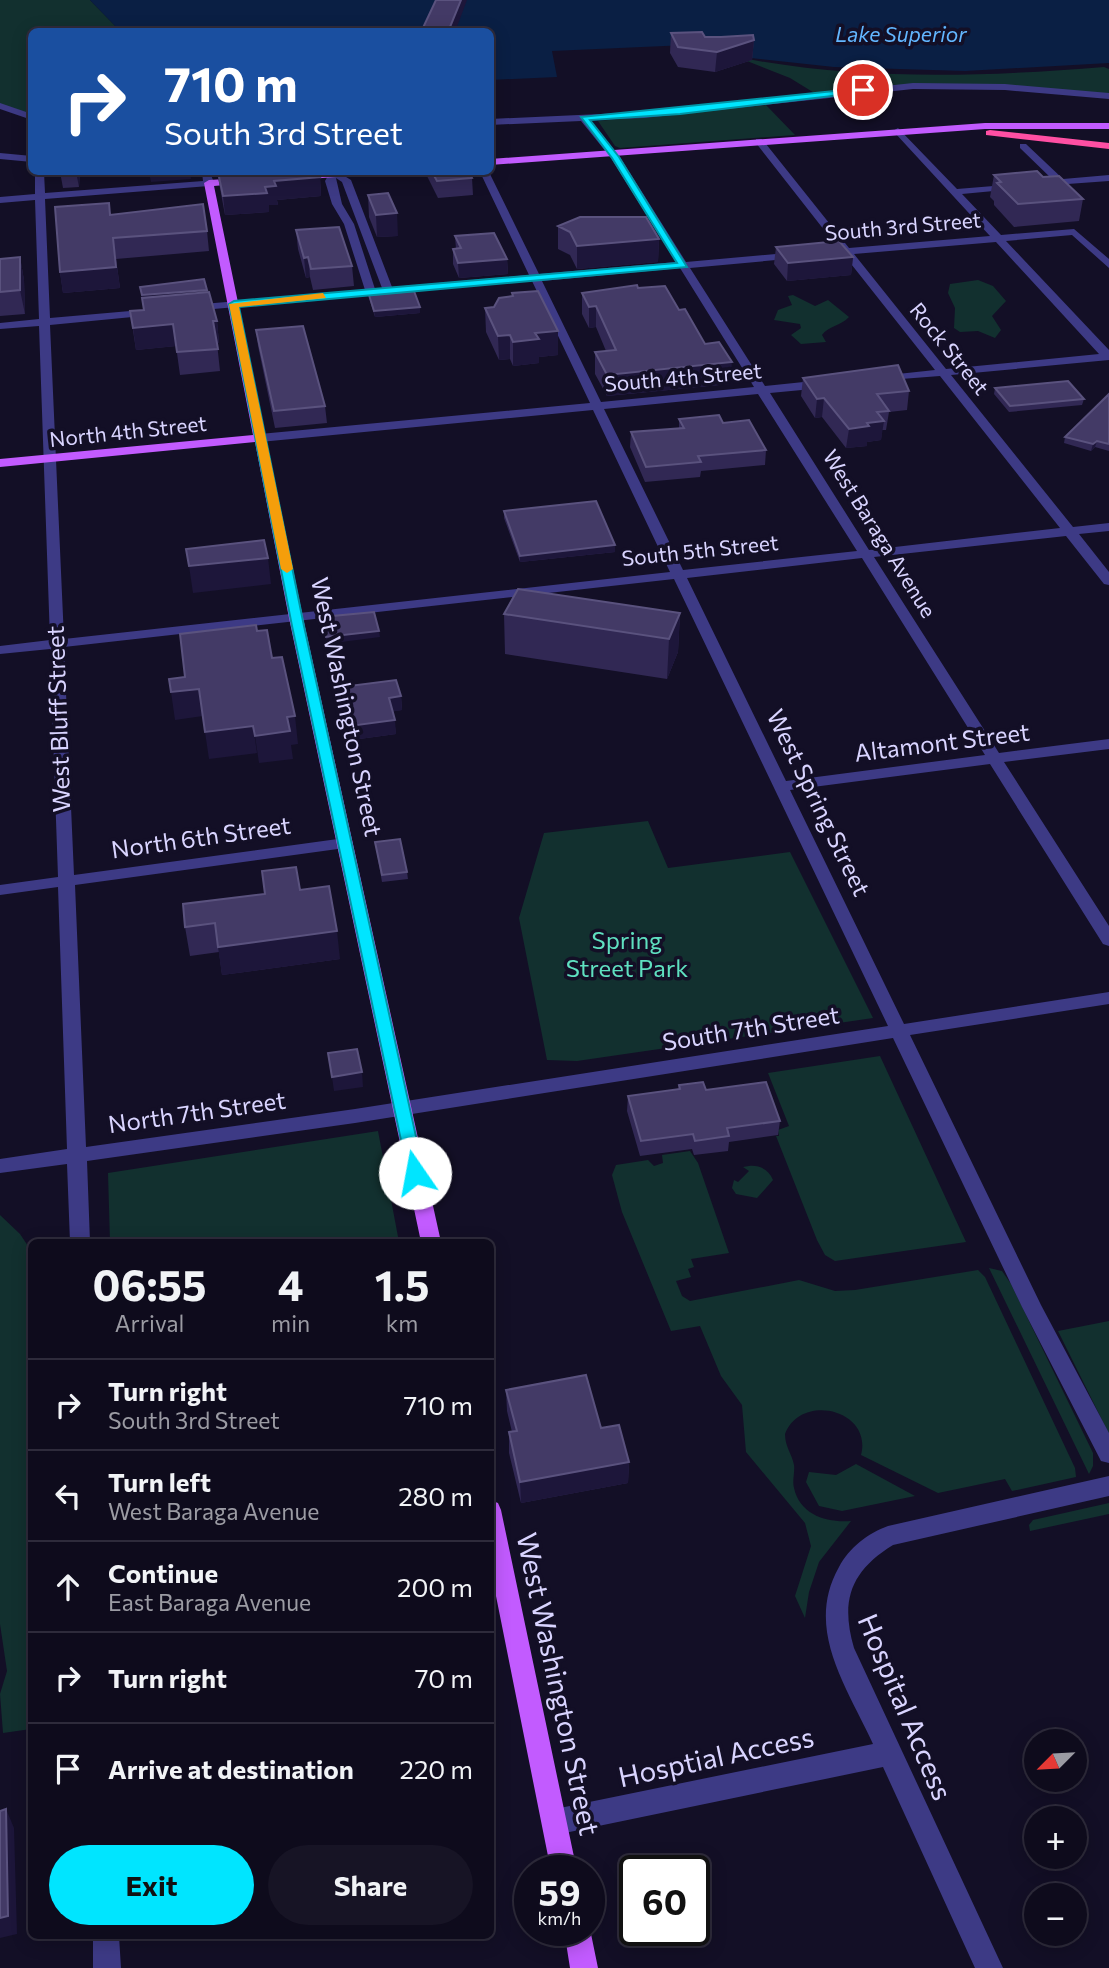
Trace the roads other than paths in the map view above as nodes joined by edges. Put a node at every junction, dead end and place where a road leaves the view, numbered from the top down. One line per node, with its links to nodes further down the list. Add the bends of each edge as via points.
1 (1109, 96): 4 (street, via 1005,87 913,86)
2 (0, 106): 3 (street)
3 (28, 116)
4 (584, 118): 5 (street); 14 (street, West Baraga Avenue)
5 (494, 122)
6 (1109, 126): 7 (main road)
7 (963, 130): 8 (main road); 9 (main road)
8 (898, 131): 11 (main road); 28 (street)
9 (990, 133): 10 (main road); 13 (highway)
10 (1109, 135)
11 (759, 141): 14 (main road); 32 (street, Rock Street)
12 (1023, 146): 27 (street)
13 (1109, 146)
14 (610, 152): 17 (main road); 33 (street, West Baraga Avenue)
15 (0, 156): 16 (street)
16 (28, 159)
17 (494, 162)
18 (39, 175): 29 (street, West Bluff Street)
19 (314, 175): 24 (main road)
20 (334, 175): 37 (street, via 330,181 337,204 349,224)
21 (338, 175): 36 (street, via 346,180)
22 (485, 175): 35 (street, West Spring Street)
23 (208, 177): 26 (main road); 29 (street); 38 (main road, West Washington Street)
24 (283, 178)
25 (1109, 178): 27 (street)
26 (259, 180)
27 (1060, 183): 28 (street)
28 (954, 192): 31 (street)
29 (41, 196): 30 (street); 41 (street, West Bluff Street)
30 (0, 200)
31 (997, 238): 32 (street, South 3rd Street); 34 (street, South 3rd Street, via 1074,232); 43 (street)
32 (846, 251): 33 (street, South 3rd Street); 44 (street, Rock Street)
33 (683, 265): 35 (street, South 3rd Street); 47 (street, West Baraga Avenue)
34 (1109, 265)
35 (534, 278): 36 (street, South 3rd Street); 48 (street, West Spring Street)
36 (388, 291): 37 (street, South 3rd Street)
37 (371, 292): 38 (street, South 3rd Street)
38 (234, 304): 39 (street, South 3rd Street); 49 (main road, West Washington Street)
39 (180, 309)
40 (167, 311): 41 (street)
41 (43, 322): 42 (street); 50 (street, West Bluff Street)
42 (0, 326)
43 (1109, 357): 44 (street)
44 (943, 372): 45 (street); 53 (street, Rock Street)
45 (864, 380)
46 (838, 383): 47 (street, South 4th Street)
47 (763, 390): 48 (street, South 4th Street); 54 (street, West Baraga Avenue)
48 (598, 406): 49 (street, South 4th Street); 55 (street, West Spring Street)
49 (260, 438): 50 (main road, North 4th Street); 57 (main road, West Washington Street)
50 (49, 459): 51 (main road, North 4th Street); 58 (street, West Bluff Street)
51 (0, 464)
52 (1109, 527): 53 (street, South 5th Street)
53 (1070, 532): 54 (street, South 5th Street); 56 (street, Rock Street)
54 (867, 554): 55 (street, South 5th Street); 61 (street, West Baraga Avenue)
55 (678, 574): 57 (street, South 5th Street); 62 (street, West Spring Street)
56 (1109, 582)
57 (296, 618): 58 (street, South 5th Street); 63 (main road, West Washington Street)
58 (57, 643): 59 (street, South 5th Street); 64 (street, West Bluff Street)
59 (0, 650)
60 (1109, 744): 61 (street, Altamont Street)
61 (996, 759): 62 (street, Altamont Street); 66 (street, West Baraga Avenue)
62 (781, 786): 68 (street, West Spring Street)
63 (345, 843): 64 (street, North 6th Street); 69 (main road, West Washington Street)
64 (65, 882): 65 (street, North 6th Street); 70 (street, West Bluff Street)
65 (0, 890)
66 (1109, 940)
67 (1109, 998): 68 (street, South 7th Street)
68 (898, 1030): 69 (street, South 7th Street); 74 (street, West Spring Street)
69 (401, 1109): 70 (street, North 7th Street); 73 (main road, West Washington Street)
70 (77, 1154): 71 (street, North 7th Street); 72 (street, West Bluff Street)
71 (0, 1166)
72 (80, 1239)
73 (430, 1239)
74 (1109, 1454)
75 (1109, 1486): 78 (street, Hospital Access, via 888,1535 861,1553 836,1594 835,1630)
76 (494, 1546): 77 (main road, West Washington Street)
77 (496, 1564): 79 (main road, West Washington Street)
78 (890, 1753): 79 (street, Hosptial Access); 85 (street, Hospital Access)
79 (555, 1822): 80 (main road, West Washington Street)
80 (561, 1855)
81 (106, 1939): 83 (street)
82 (580, 1946): 84 (main road)
83 (107, 1968)
84 (584, 1968)
85 (989, 1968)

